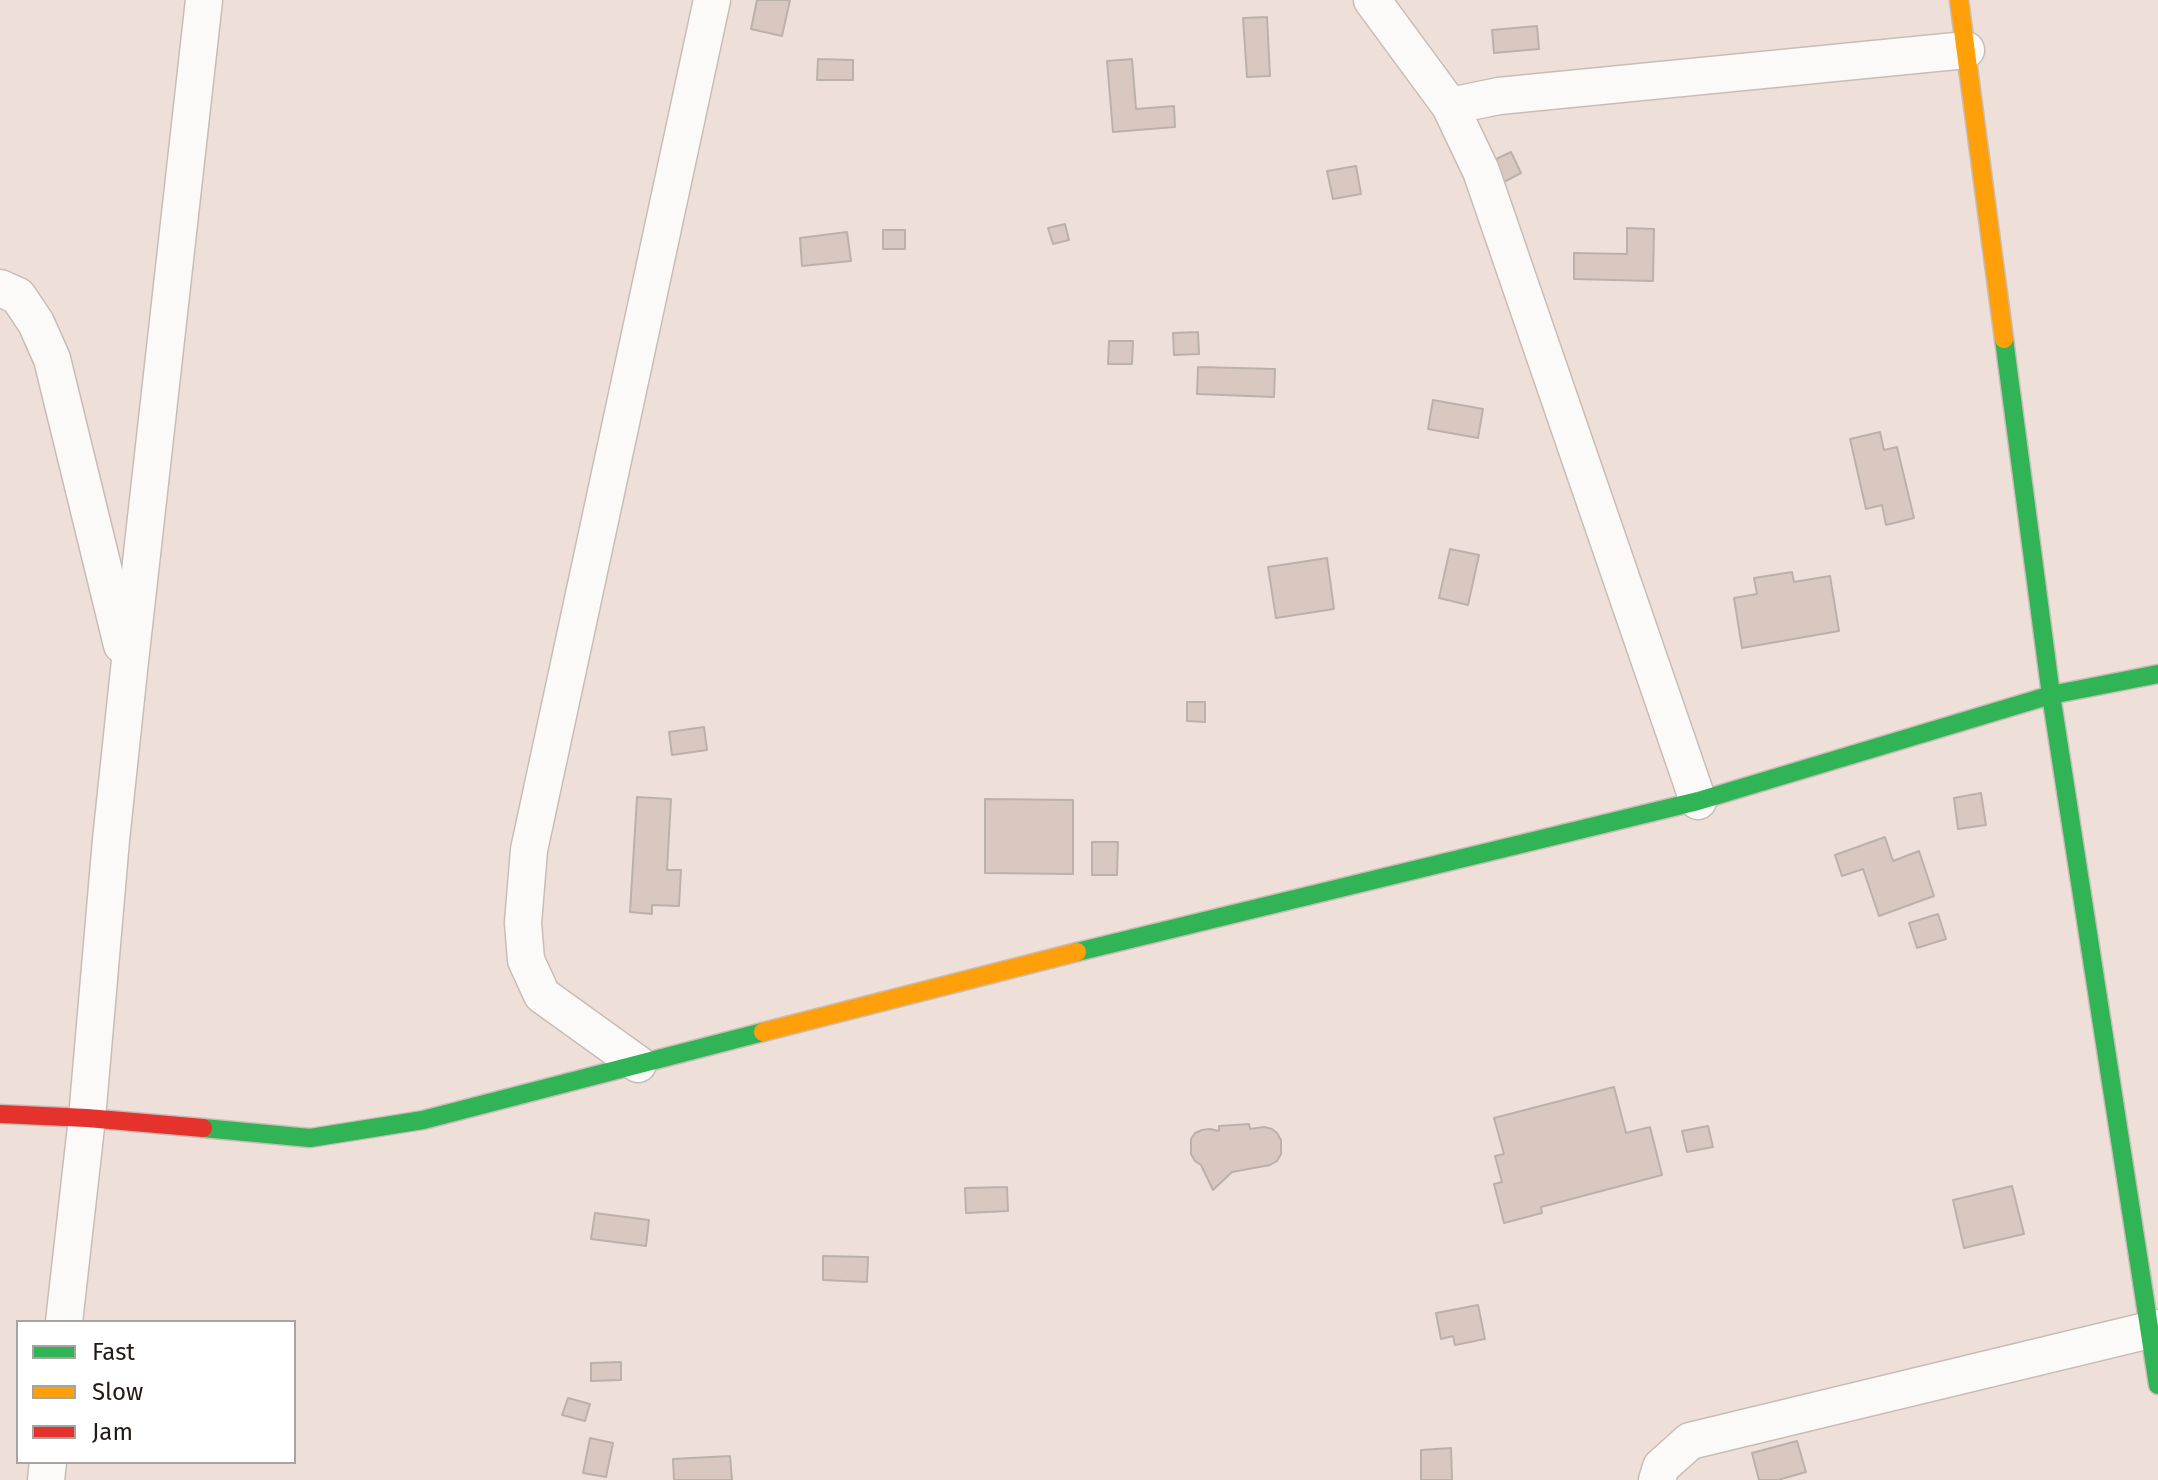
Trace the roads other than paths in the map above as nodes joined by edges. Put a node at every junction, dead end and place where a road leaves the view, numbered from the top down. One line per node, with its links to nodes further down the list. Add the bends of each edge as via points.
1 (204, 0): 8 (street)
2 (712, 0): 12 (street, via 529,850 523,923 526,960 542,995)
3 (1372, 0): 6 (street)
4 (1959, 0): 5 (street)
5 (1966, 50): 6 (street, via 1499,96); 10 (street)
6 (1450, 106): 11 (street, via 1481,171)
7 (6, 284): 8 (street, via 36,323 52,359)
8 (129, 670): 14 (street)
9 (2158, 674): 10 (street)
10 (2051, 695): 11 (street); 16 (street)
11 (1698, 801): 12 (street)
12 (638, 1064): 14 (street, via 423,1120 310,1138)
13 (0, 1114): 14 (street)
14 (87, 1118): 15 (street)
15 (64, 1320)
16 (2153, 1329): 17 (street); 18 (street, via 1690,1441 1661,1467)
17 (2158, 1385)
18 (1657, 1480)

